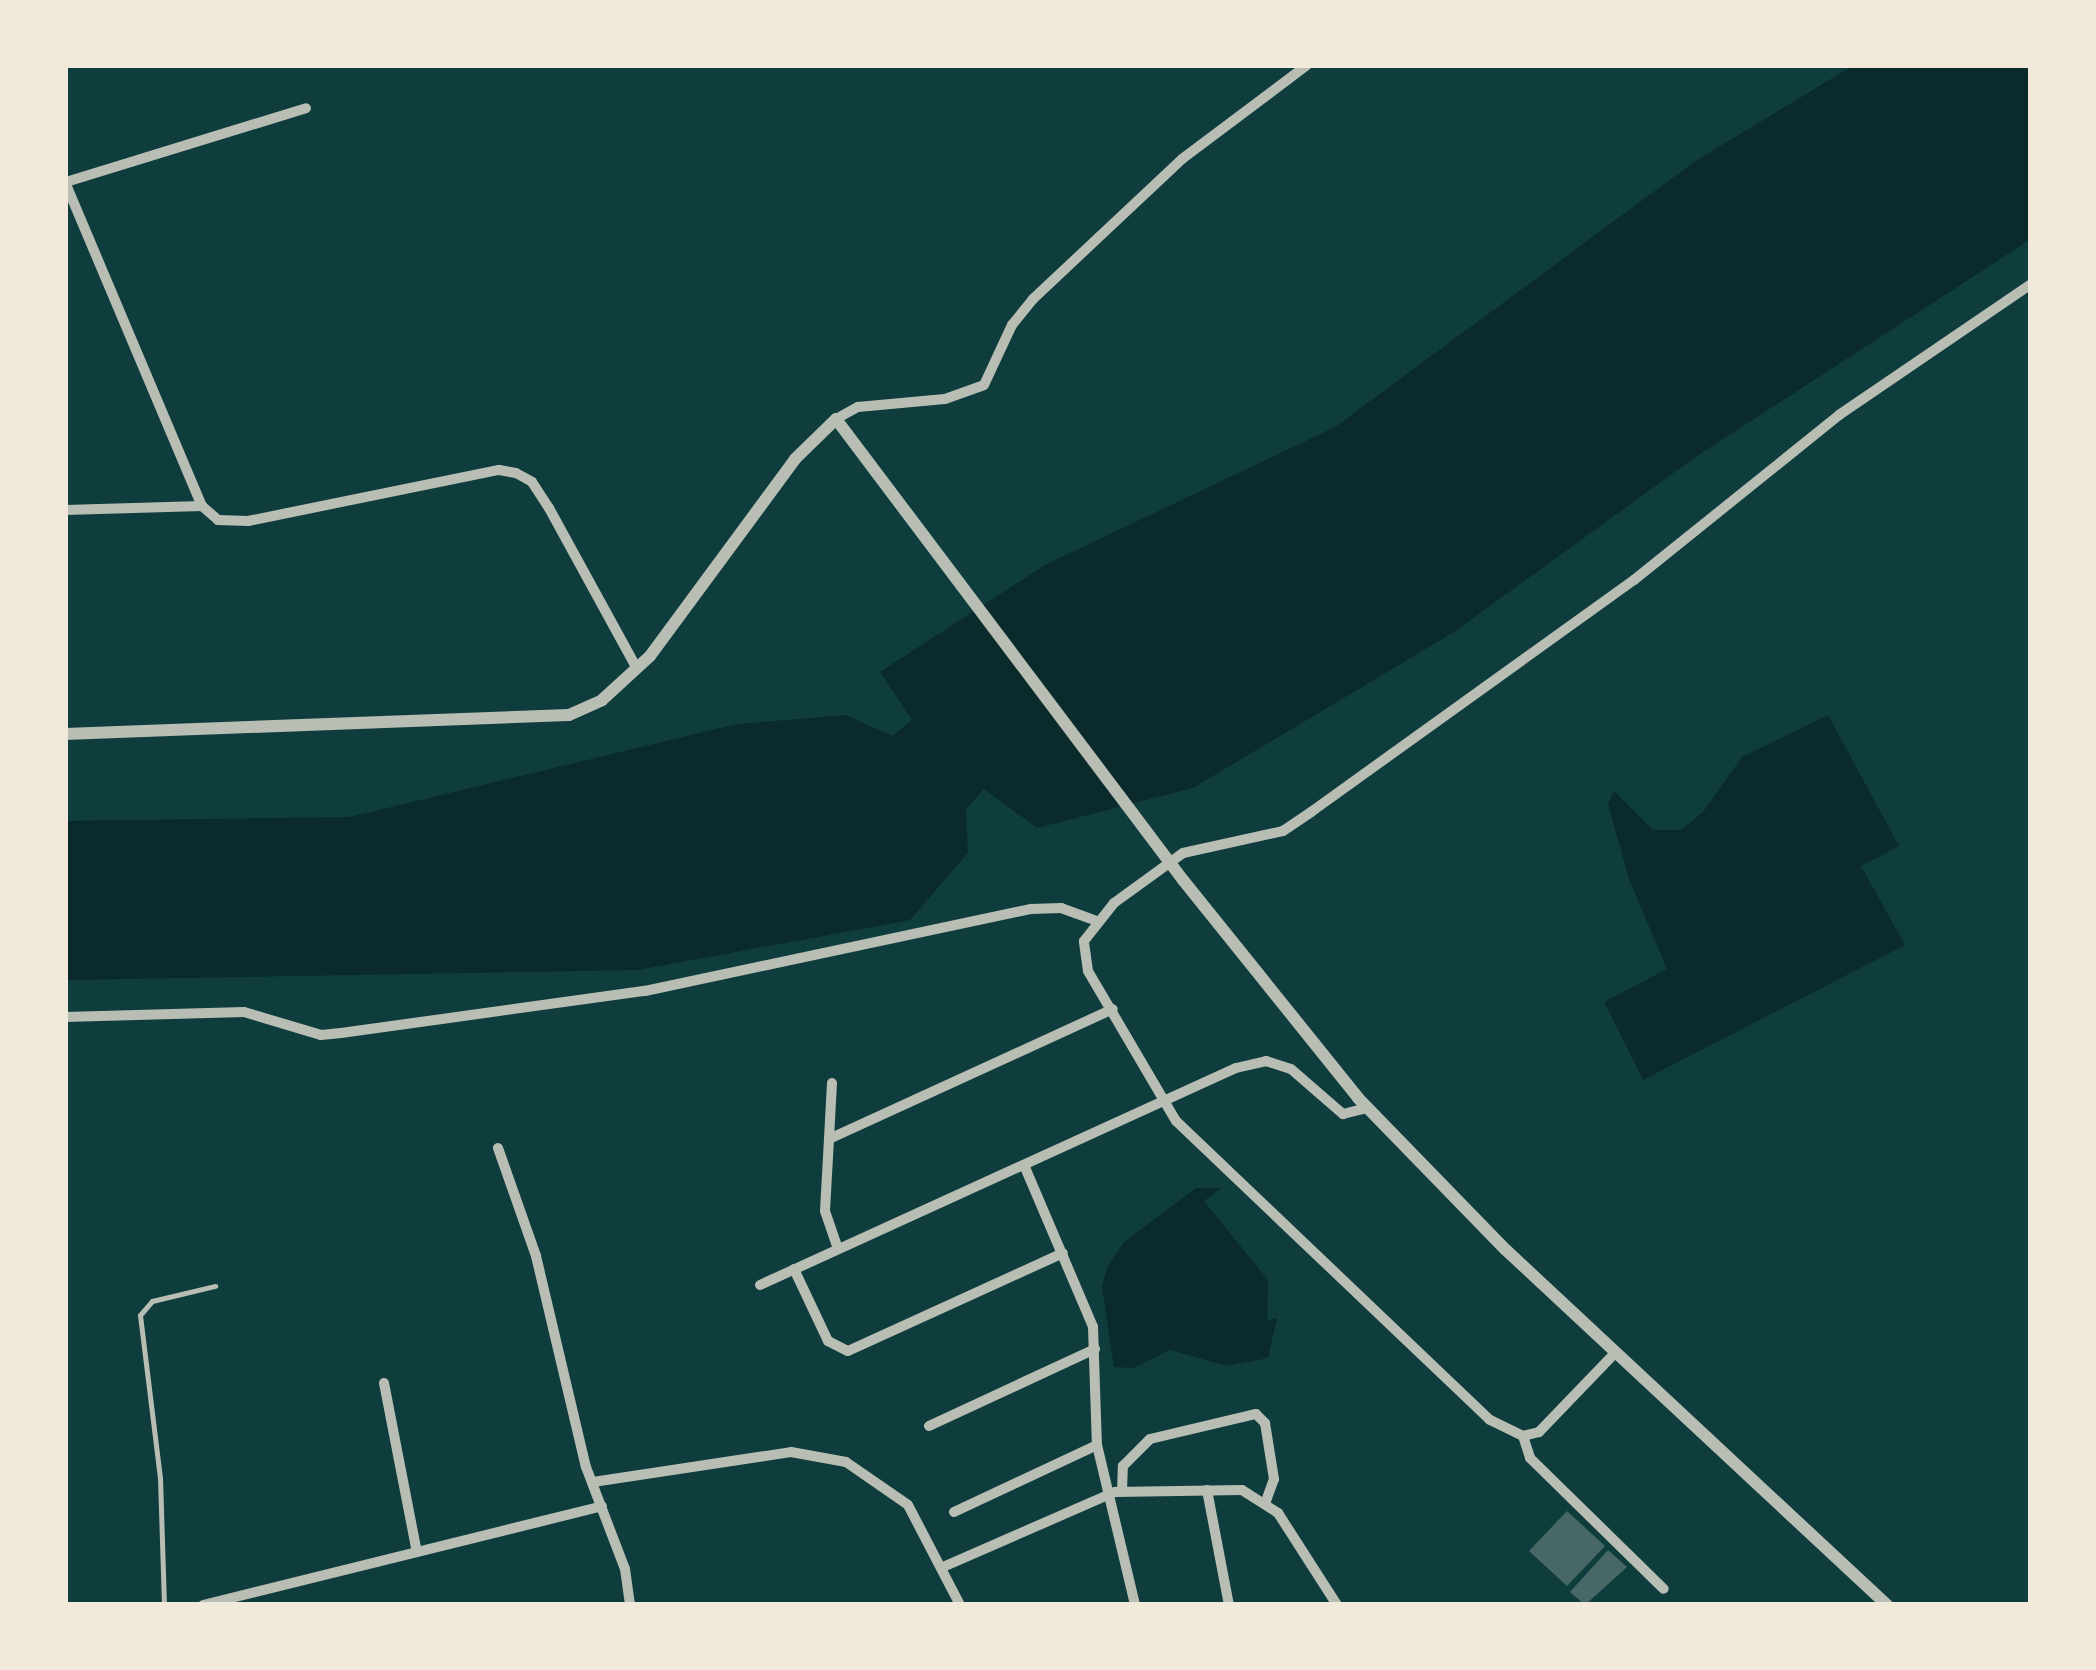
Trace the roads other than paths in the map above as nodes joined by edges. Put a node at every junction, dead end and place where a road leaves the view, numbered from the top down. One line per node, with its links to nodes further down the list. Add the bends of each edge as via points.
1 (1308, 65): 5 (street, via 1182,159 1034,299 1012,325 984,385 945,399 858,407)
2 (306, 108): 3 (street)
3 (65, 182): 6 (street)
4 (2031, 284): 10 (street, via 1839,416 1634,580 1297,822 1259,838 1183,853)
5 (836, 419): 8 (street, via 795,459); 15 (street, via 1183,880)
6 (202, 506): 7 (street); 8 (street, via 218,520 248,520 499,470 516,473 532,482 549,508)
7 (65, 510)
8 (637, 669): 9 (street, via 602,700 554,717)
9 (65, 734)
10 (1096, 921): 11 (street, via 1084,957); 12 (street, via 1060,908 1030,909 661,988 322,1035 244,1012)
11 (1113, 1009): 14 (street); 16 (street)
12 (65, 1017)
13 (832, 1084): 16 (street)
14 (1161, 1102): 15 (street, via 1266,1061 1291,1070 1343,1114); 18 (street); 28 (street, via 1490,1420)
15 (1367, 1108): 25 (street)
16 (828, 1139): 19 (street, via 825,1211)
17 (498, 1148): 30 (street, via 536,1256)
18 (1024, 1165): 19 (street); 20 (street)
19 (838, 1249): 21 (street)
20 (1063, 1253): 21 (street, via 848,1351 828,1342); 24 (street, via 1087,1306)
21 (794, 1269): 22 (street)
22 (760, 1285)
23 (215, 1286): 40 (lane, via 152,1301 140,1315 160,1478)
24 (1094, 1349): 27 (street); 29 (street)
25 (1615, 1352): 28 (street, via 1539,1432); 47 (street)
26 (384, 1384): 37 (street)
27 (929, 1426)
28 (1523, 1436): 39 (street, via 1530,1458)
29 (1098, 1445): 33 (street); 36 (street)
30 (593, 1482): 35 (street); 38 (street, via 791,1452 846,1462 908,1505)
31 (1207, 1490): 32 (street); 34 (street, via 1242,1490); 45 (street)
32 (1122, 1491): 33 (street); 34 (street, via 1122,1466 1150,1439 1256,1414 1265,1424 1274,1479)
33 (1108, 1494): 38 (street); 44 (street)
34 (1266, 1502): 46 (street)
35 (602, 1506): 37 (street); 42 (street)
36 (954, 1512)
37 (417, 1552): 41 (street)
38 (944, 1567): 43 (street)
39 (1664, 1589)
40 (164, 1605)
41 (203, 1605)
42 (630, 1605)
43 (960, 1605)
44 (1135, 1605)
45 (1229, 1605)
46 (1337, 1605)
47 (1886, 1605)

